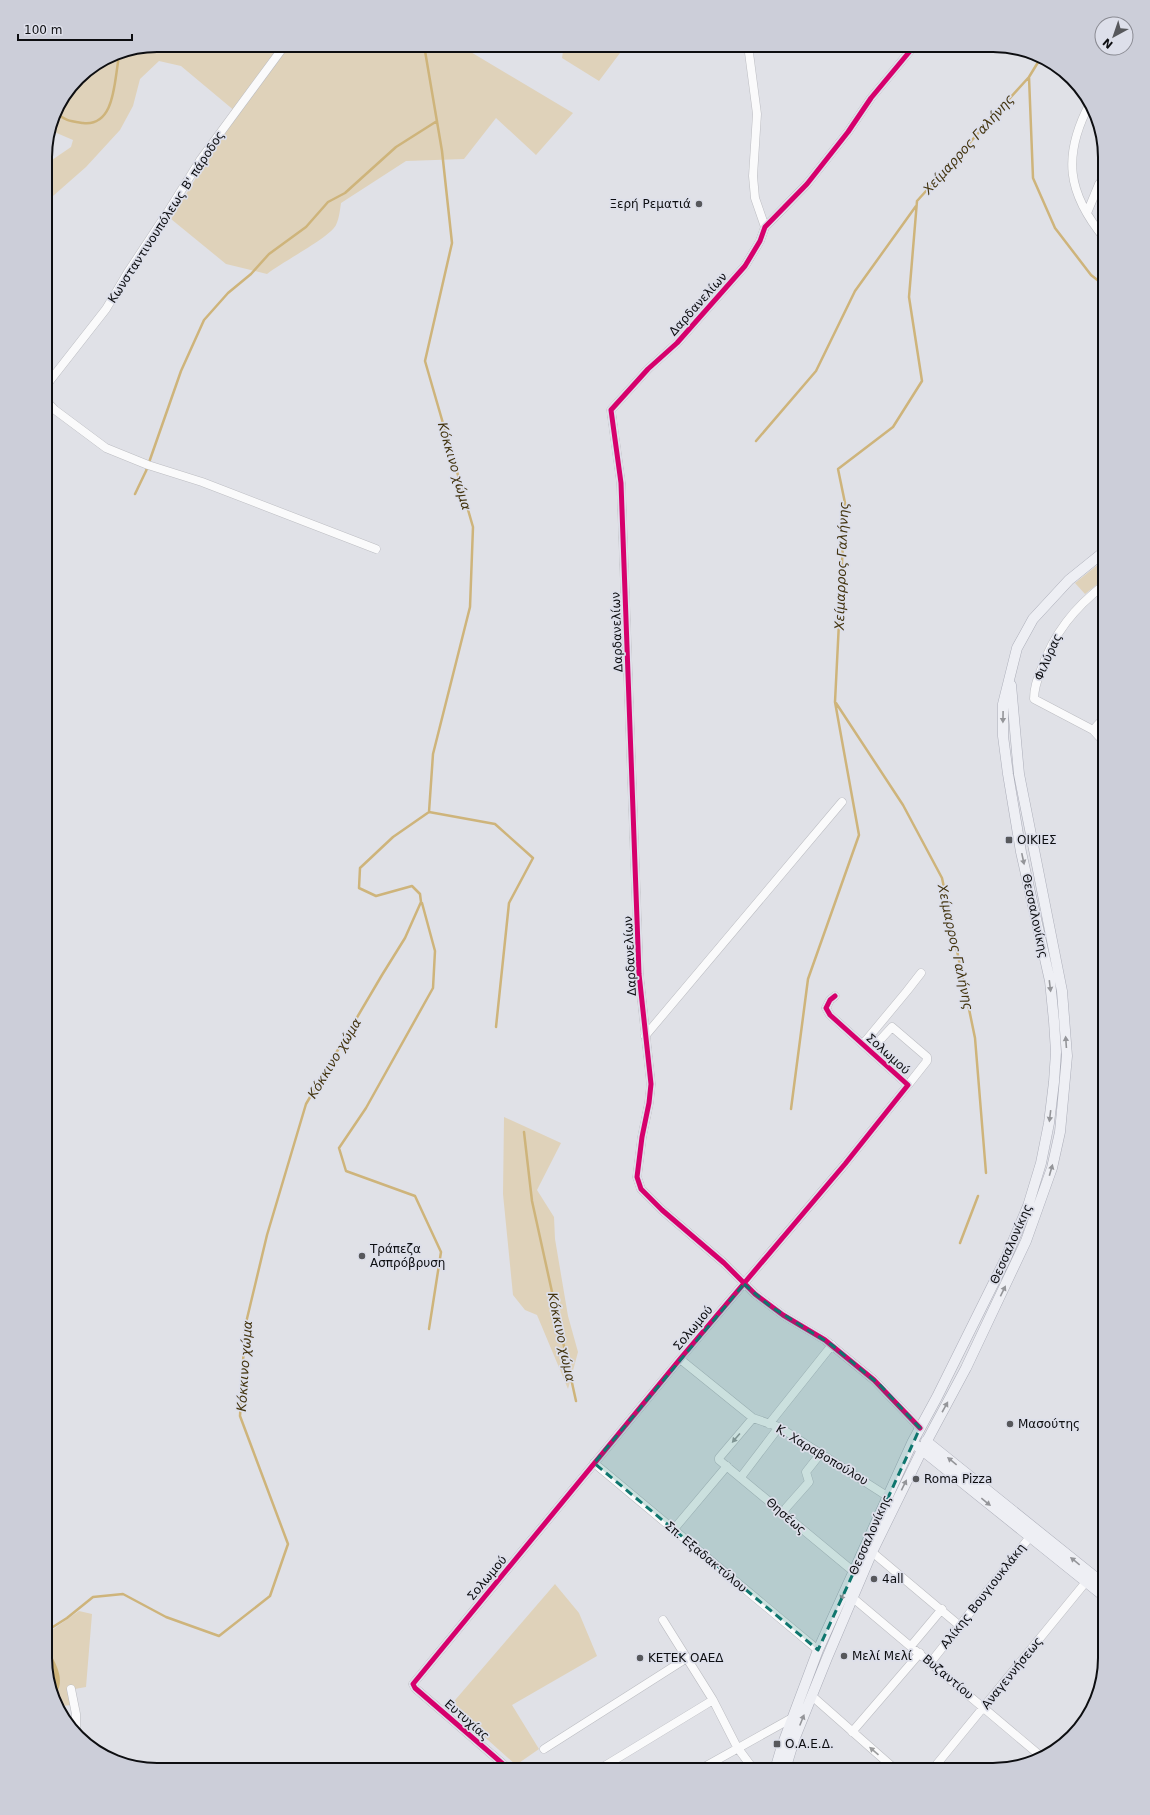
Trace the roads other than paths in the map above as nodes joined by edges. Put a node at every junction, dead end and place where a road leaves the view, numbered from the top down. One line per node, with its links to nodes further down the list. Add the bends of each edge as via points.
1 (280, 52): 9 (street, Κωνσταντινουπόλεως Β' πάροδος, via 201,159 106,309)
2 (749, 52): 7 (street, via 757,114 753,176 755,198)
3 (909, 52): 7 (street, Δαρδανελίων, via 870,98 848,132 807,184)
4 (1087, 110): 6 (street, via 1076,134 1072,156 1073,180)
5 (1098, 186): 6 (street)
6 (1087, 213): 8 (street)
7 (764, 227): 21 (street, Δαρδανελίων, via 760,241 745,266 726,289 611,410 621,482 639,974)
8 (1098, 229)
9 (52, 378)
10 (52, 407): 11 (street, via 106,448)
11 (376, 549)
12 (1098, 557): 14 (main road, Θεσσαλονίκης, via 1069,580 1033,619 1018,648)
13 (1098, 591): 16 (street, Φιλύρας, via 1065,622 1055,637 1034,687 1034,699)
14 (1011, 679): 31 (main road, Θεσσαλονίκης, one-way to 31, via 1003,704 1003,736 1021,852 1050,981 1056,1052 1052,1096 1041,1163 1028,1206 1006,1258); 32 (main road, Θεσσαλονίκης, one-way to 14, via 966,1368 1029,1234 1052,1168 1060,1132 1067,1056 1062,991 1019,774)
15 (1098, 725): 16 (street)
16 (1093, 730): 17 (street)
17 (1098, 735)
18 (842, 802): 21 (street)
19 (921, 973): 22 (street)
20 (835, 996): 22 (street, Σολωμού, via 826,1008 830,1015)
21 (645, 1036): 25 (street, Δαρδανελίων, via 651,1084 639,1164 641,1190 724,1263)
22 (863, 1044): 23 (street, Σολωμού)
23 (870, 1051): 24 (street, Σολωμού); 24 (street, via 890,1027 894,1027 928,1059)
24 (908, 1085): 25 (street, Σολωμού)
25 (744, 1284): 26 (street, Δαρδανελίων, via 770,1306); 27 (street, Σολωμού)
26 (832, 1345): 29 (street); 31 (street, Δαρδανελίων, via 881,1386)
27 (680, 1360): 28 (street, Κ. Χαραβοπούλου); 35 (street, Σολωμού)
28 (753, 1418): 29 (street, Κ. Χαραβοπούλου); 36 (street, Θησέως, one-way to 36, via 718,1459)
29 (769, 1424): 30 (street, Κ. Χαραβοπούλου)
30 (779, 1427): 34 (street, Κ. Χαραβοπούλου); 37 (street)
31 (920, 1428): 32 (main road); 33 (main road, Θεσσαλονίκης)
32 (926, 1442): 33 (main road); 41 (main road, one-way to 32); 42 (main road, one-way to 42); 43 (main road, Θεσσαλονίκης, one-way to 32)
33 (912, 1443): 38 (main road, Θεσσαλονίκης)
34 (821, 1453): 38 (street, Κ. Χαραβοπούλου); 39 (street, via 806,1472 809,1482)
35 (594, 1464): 40 (street, Σπ. Εξαδακτύλου); 57 (street, Σολωμού)
36 (727, 1466): 37 (street, Θησέως); 40 (street)
37 (741, 1477): 39 (street, Θησέως)
38 (887, 1496): 44 (main road, Θεσσαλονίκης)
39 (783, 1514): 44 (street, Θησέως)
40 (674, 1529): 53 (street, Σπ. Εξαδακτύλου)
41 (1036, 1529): 42 (street, Αλίκης Βουγιουκλάκη); 45 (main road, one-way to 41)
42 (1030, 1537): 45 (main road); 51 (street, Αλίκης Βουγιουκλάκη)
43 (872, 1552): 48 (main road, Θεσσαλονίκης); 49 (street)
44 (854, 1572): 53 (main road, Θεσσαλονίκης, one-way to 53)
45 (1089, 1578): 46 (main road); 47 (main road); 61 (street, Αναγεννήσεως)
46 (1098, 1582)
47 (1098, 1589)
48 (853, 1598): 52 (street, Βυζαντίου); 59 (main road, Θεσσαλονίκης)
49 (942, 1609): 51 (street); 52 (street, Αλίκης Βουγιουκλάκη)
50 (663, 1620): 55 (street)
51 (960, 1626): 56 (street, Αλίκης Βουγιουκλάκη)
52 (911, 1646): 54 (street, Βυζαντίου)
53 (818, 1650): 62 (main road, Θεσσαλονίκης)
54 (920, 1653): 56 (street, Βυζαντίου); 64 (street)
55 (687, 1658): 60 (street); 66 (street)
56 (931, 1662): 61 (street, Βυζαντίου)
57 (413, 1684): 68 (street, Ευτυχίας)
58 (71, 1688): 63 (street)
59 (812, 1696): 64 (street); 73 (main road, Θεσσαλονίκης, one-way to 59)
60 (713, 1700): 65 (street); 69 (street)
61 (984, 1708): 67 (street, Βυζαντίου); 75 (street, Αναγεννήσεως)
62 (792, 1718): 65 (street); 72 (main road, Θεσσαλονίκης)
63 (76, 1724)
64 (852, 1732): 74 (street, one-way to 64)
65 (737, 1747): 70 (street); 71 (street)
66 (544, 1749)
67 (1037, 1753)
68 (502, 1763)
69 (610, 1763)
70 (711, 1763)
71 (749, 1763)
72 (777, 1763)
73 (788, 1763)
74 (888, 1763)
75 (938, 1763)

